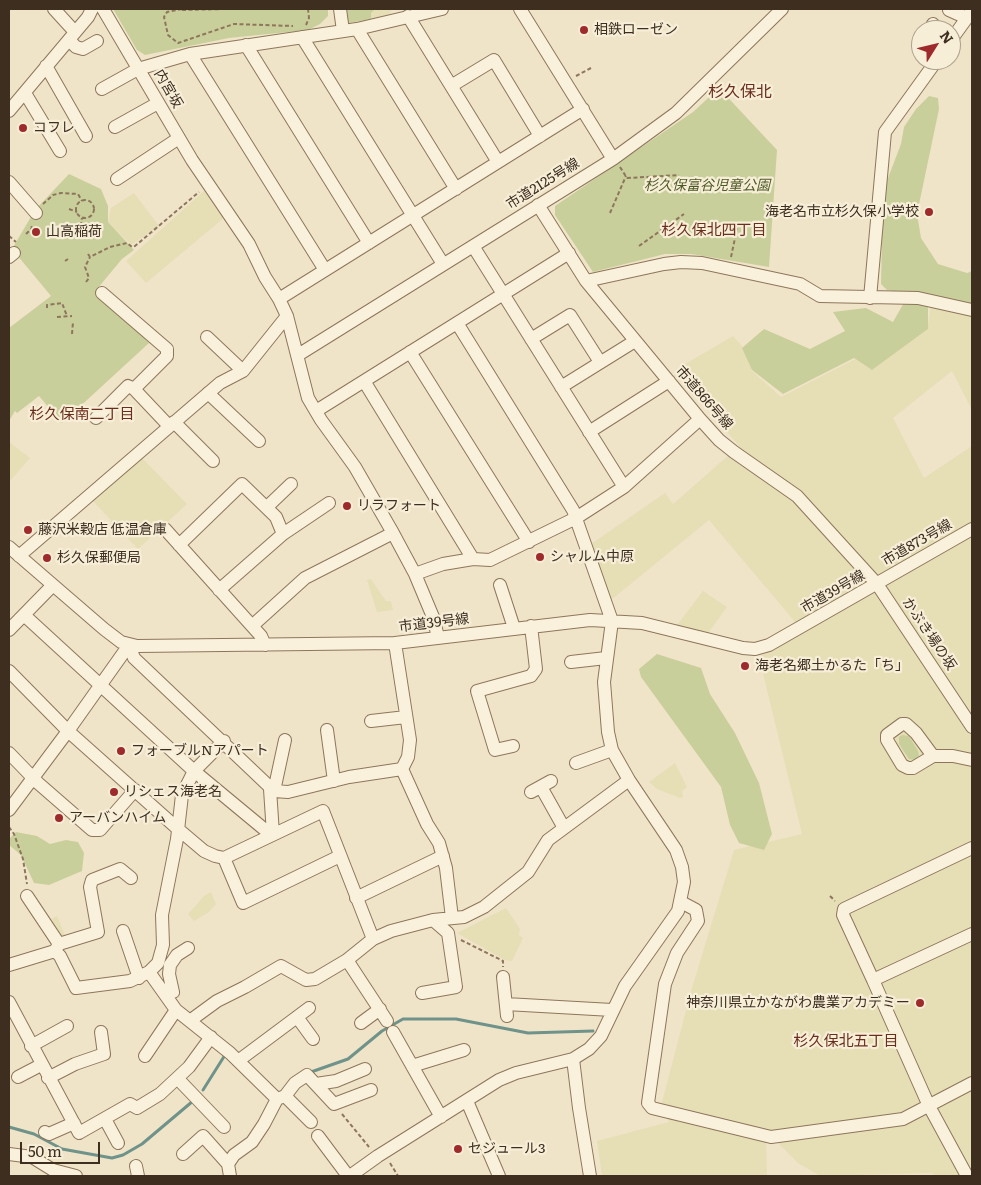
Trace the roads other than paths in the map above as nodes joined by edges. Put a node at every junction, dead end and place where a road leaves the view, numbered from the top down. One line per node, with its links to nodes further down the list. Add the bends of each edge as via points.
1 (54, 9): 15 (street)
2 (92, 9): 15 (street)
3 (103, 9): 20 (street, 内宮坂)
4 (340, 9): 13 (street)
5 (442, 9): 10 (street)
6 (520, 9): 26 (street)
7 (782, 9): 33 (street, 市道2125号線, via 676,113)
8 (949, 10): 9 (street)
9 (969, 14): 11 (street)
10 (408, 16): 12 (street); 22 (street)
11 (961, 26)
12 (357, 29): 13 (street); 37 (street)
13 (343, 31): 14 (street)
14 (305, 32): 17 (street); 39 (street)
15 (72, 36): 16 (street, via 82,49); 19 (street)
16 (97, 41)
17 (246, 45): 18 (street); 41 (street)
18 (190, 54): 20 (street); 45 (street)
19 (46, 66): 24 (street); 29 (street, via 82,116)
20 (138, 69): 23 (street); 25 (street, 内宮坂)
21 (930, 70): 49 (street, via 885,132)
22 (451, 86): 30 (street, via 494,60); 34 (street)
23 (102, 89)
24 (25, 93): 27 (street); 32 (street)
25 (158, 103): 28 (street); 31 (street, 内宮坂)
26 (583, 109): 30 (street); 33 (street)
27 (9, 111)
28 (115, 127)
29 (86, 136)
30 (540, 136): 34 (street)
31 (179, 138): 35 (street); 50 (street, 内宮坂, via 249,244)
32 (60, 151)
33 (615, 161): 38 (street, 市道2125号線)
34 (498, 162): 37 (street)
35 (117, 179)
36 (9, 182): 40 (street)
37 (456, 189): 39 (street)
38 (538, 205): 42 (street, 市道2125号線); 43 (street, 市道866号線)
39 (413, 216): 41 (street); 44 (street)
40 (36, 218)
41 (369, 243): 45 (street)
42 (473, 246): 44 (street, 市道2125号線); 48 (street)
43 (568, 253): 46 (street, 市道866号線); 48 (street)
44 (443, 264): 58 (street, 市道2125号線)
45 (325, 270): 50 (street)
46 (586, 281): 49 (street, via 681,262 702,263 800,284 820,296); 55 (street, 市道866号線)
47 (102, 293): 64 (street, via 166,350 167,356)
48 (503, 294): 53 (street); 54 (street)
49 (870, 298): 51 (street, via 918,298)
50 (279, 299): 52 (street, 内宮坂)
51 (972, 310)
52 (287, 316): 58 (street, 内宮坂); 60 (street)
53 (457, 323): 57 (street); 77 (street)
54 (531, 339): 59 (street, via 570,315); 63 (street)
55 (635, 340): 59 (street); 62 (street, 市道866号線)
56 (208, 343): 60 (street)
57 (410, 352): 61 (street); 82 (street)
58 (298, 355): 66 (street, 内宮坂, via 308,398)
59 (600, 362): 63 (street)
60 (243, 371): 65 (street)
61 (364, 381): 66 (street); 86 (street)
62 (669, 381): 68 (street, 市道866号線); 70 (street)
63 (561, 387): 70 (street)
64 (134, 389): 67 (street, via 128,386); 69 (street)
65 (208, 393): 69 (street); 71 (street)
66 (316, 411): 80 (street, 内宮坂, via 355,468)
67 (96, 418)
68 (700, 419): 74 (street); 88 (street, 市道866号線, via 734,452 797,496)
69 (171, 424): 72 (street); 85 (street)
70 (589, 432): 74 (street)
71 (259, 441)
72 (212, 461)
73 (291, 484): 76 (street)
74 (624, 487): 77 (street)
75 (329, 503): 81 (street)
76 (267, 507): 81 (street, via 276,517); 83 (street, via 242,484)
77 (576, 518): 82 (street); 93 (street)
78 (165, 529): 83 (street)
79 (972, 529): 88 (street, 市道873号線)
80 (393, 533): 87 (street, 内宮坂); 94 (street, via 305,578)
81 (282, 534): 91 (street)
82 (529, 542): 86 (street, via 490,560)
83 (179, 545): 91 (street)
84 (9, 547): 85 (street)
85 (19, 556): 89 (street)
86 (473, 559): 87 (street, via 443,564)
87 (415, 574): 98 (street, 内宮坂)
88 (877, 584): 93 (street, 市道39号線, via 769,645 755,648 642,623); 108 (street, かぶき場の坂)
89 (53, 585): 92 (street); 100 (street)
90 (500, 585): 96 (street)
91 (219, 590): 94 (street)
92 (24, 615): 97 (street); 105 (street)
93 (612, 620): 95 (street, 市道39号線); 102 (street)
94 (252, 626): 101 (street)
95 (531, 626): 96 (street, 市道39号線); 113 (street, via 536,669 531,676 477,690 495,750)
96 (514, 628): 98 (street, 市道39号線)
97 (9, 630)
98 (438, 637): 99 (street, 市道39号線)
99 (395, 643): 101 (street, 市道39号線); 106 (street)
100 (128, 645): 101 (street, 市道39号線); 105 (street); 112 (street, via 134,658)
101 (265, 645)
102 (606, 658): 103 (street); 114 (street, via 604,682)
103 (571, 662)
104 (9, 671): 110 (street)
105 (100, 684): 110 (street); 120 (street)
106 (406, 717): 107 (street); 119 (street, via 410,749)
107 (371, 721)
108 (972, 727)
109 (327, 730): 123 (street)
110 (68, 731): 121 (street); 125 (street)
111 (285, 740): 126 (street)
112 (224, 741): 120 (street); 126 (street)
113 (513, 746)
114 (612, 750): 118 (street); 122 (street)
115 (9, 753): 121 (street)
116 (934, 756): 117 (street)
117 (972, 760)
118 (576, 763)
119 (402, 768): 123 (street); 133 (street)
120 (194, 771): 129 (street, via 182,795); 130 (street)
121 (32, 776): 125 (street, via 92,830 100,830); 127 (street)
122 (629, 780): 128 (street); 138 (street, via 676,850 684,882)
123 (334, 781): 126 (street, via 288,792)
124 (541, 787): 128 (street)
125 (135, 790): 129 (street)
126 (272, 790): 130 (street)
127 (10, 803)
128 (564, 828): 139 (street, via 548,840 528,872 510,887 484,907 464,917)
129 (178, 829): 134 (street, via 204,851); 148 (street, via 162,915 162,954 158,963)
130 (273, 834): 132 (street, via 323,811); 134 (street)
131 (972, 848): 150 (street, via 844,909 842,915)
132 (340, 856): 134 (street, via 243,902); 137 (street)
133 (443, 856): 137 (street); 139 (street)
134 (224, 858)
135 (131, 878): 144 (street, via 120,869 92,880 90,888 98,932)
136 (27, 896): 144 (street)
137 (356, 898): 143 (street)
138 (681, 902): 157 (street); 182 (street, via 696,910 698,921 677,953 665,984 648,1103 652,1108 771,1137 902,1118)
139 (452, 918): 140 (street)
140 (433, 920): 143 (street); 151 (street, via 448,933 456,987)
141 (123, 931): 148 (street)
142 (972, 934): 150 (street)
143 (373, 939): 146 (street)
144 (57, 948): 147 (street); 148 (street, via 76,988 130,981)
145 (188, 948): 152 (street, via 177,954 170,965 173,992)
146 (347, 960): 155 (street); 160 (street, via 315,979 306,980 280,966 217,1001)
147 (9, 964)
148 (144, 975): 152 (street)
149 (503, 977): 157 (street, via 507,1010)
150 (873, 980): 182 (street)
151 (422, 993)
152 (166, 995): 156 (street)
153 (9, 1002): 158 (street)
154 (309, 1008): 159 (street)
155 (380, 1009): 161 (street); 172 (street)
156 (176, 1010): 160 (street); 168 (street, via 149,1041)
157 (612, 1010): 169 (street, via 601,1036 589,1050)
158 (12, 1016): 166 (street)
159 (297, 1017): 165 (street); 170 (street)
160 (191, 1020): 164 (street)
161 (361, 1023)
162 (67, 1026): 166 (street)
163 (101, 1032): 175 (street, via 104,1054)
164 (211, 1037): 170 (street); 176 (street)
165 (313, 1038)
166 (31, 1046): 171 (street)
167 (464, 1050): 172 (street)
168 (145, 1056)
169 (574, 1059): 181 (street, via 507,1077); 197 (street)
170 (238, 1061): 180 (street)
171 (41, 1065): 174 (street); 175 (street)
172 (412, 1066): 183 (street)
173 (364, 1068): 178 (street, via 336,1081)
174 (18, 1077)
175 (48, 1078): 186 (street)
176 (178, 1079): 184 (street, via 137,1108 130,1104); 187 (street)
177 (972, 1083): 182 (street)
178 (316, 1084): 179 (street, via 334,1104); 180 (street, via 307,1074)
179 (371, 1090)
180 (281, 1098): 185 (street); 193 (street, via 252,1142 234,1155)
181 (467, 1101): 183 (street); 196 (street)
182 (929, 1106): 198 (street)
183 (442, 1117): 194 (street, via 381,1154)
184 (104, 1118): 186 (street, via 79,1133); 190 (street)
185 (311, 1122)
186 (74, 1123): 188 (street, via 49,1134)
187 (224, 1126)
188 (44, 1132)
189 (318, 1136): 194 (street)
190 (118, 1143)
191 (9, 1154): 195 (street, via 32,1156 53,1170)
192 (183, 1154): 193 (street, via 203,1136)
193 (229, 1170)
194 (354, 1175)
195 (76, 1176)
196 (500, 1176)
197 (589, 1176)
198 (967, 1176)

